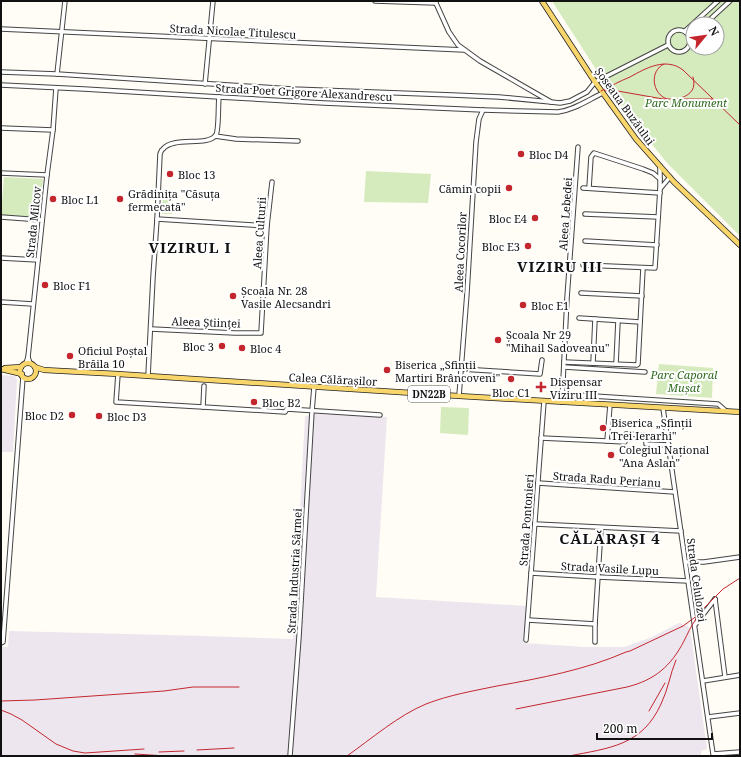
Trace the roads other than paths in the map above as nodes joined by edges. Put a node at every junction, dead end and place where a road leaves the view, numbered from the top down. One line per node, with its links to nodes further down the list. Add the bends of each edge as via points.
1 (65, 1): 12 (street)
2 (213, 1): 13 (street)
3 (375, 1): 7 (street)
4 (542, 1): 19 (main road, Șoseaua Buzăului)
5 (718, 1): 8 (street)
6 (730, 1): 9 (street)
7 (435, 2): 15 (street, via 453,38)
8 (702, 16)
9 (714, 16)
10 (1, 29): 12 (street, Strada Nicolae Titulescu)
11 (685, 31): 14 (street, via 677,30 671,33)
12 (63, 32): 13 (street, Strada Nicolae Titulescu); 18 (street)
13 (209, 38): 15 (street, Strada Nicolae Titulescu); 20 (street)
14 (668, 45): 16 (street, via 672,50); 19 (street, Strada Poet Grigore Alexandrescu)
15 (464, 50): 25 (street)
16 (685, 50)
17 (1, 72): 18 (street, Strada Poet Grigore Alexandrescu)
18 (57, 74): 20 (street, Strada Poet Grigore Alexandrescu)
19 (595, 82): 23 (main road, Șoseaua Buzăului); 25 (street, Strada Poet Grigore Alexandrescu, via 587,92 570,100)
20 (205, 84): 25 (street, Strada Poet Grigore Alexandrescu, via 500,97)
21 (1, 85): 22 (street, Strada Poet Grigore Alexandrescu)
22 (56, 88): 24 (street, Strada Poet Grigore Alexandrescu); 28 (street, Strada Milcov)
23 (603, 93): 26 (street, Strada Poet Grigore Alexandrescu, via 565,111); 32 (main road, Șoseaua Buzăului)
24 (219, 97): 26 (street, Strada Poet Grigore Alexandrescu); 29 (street)
25 (551, 102)
26 (483, 110): 73 (street, Aleea Cocorilor, via 479,118 476,142)
27 (1, 128): 28 (street)
28 (53, 130): 34 (street, Strada Milcov)
29 (215, 136): 30 (street); 44 (street, via 209,140 167,145 163,149 159,159)
30 (298, 141)
31 (578, 147): 65 (street, Aleea Lebedei)
32 (660, 166): 35 (main road, Șoseaua Buzăului); 36 (street)
33 (1, 173): 34 (street)
34 (47, 175): 45 (street, Strada Milcov)
35 (670, 177): 40 (street); 49 (main road, Șoseaua Buzăului)
36 (660, 179): 39 (street, via 643,169 594,154 591,157); 40 (street)
37 (272, 182): 46 (street, Aleea Culturii)
38 (583, 188): 39 (street)
39 (589, 188): 40 (street)
40 (660, 191): 43 (street)
41 (585, 214): 43 (street)
42 (1, 217): 45 (street)
43 (658, 217): 48 (street)
44 (157, 219): 46 (street); 62 (street)
45 (42, 220): 51 (street, Strada Milcov)
46 (268, 226): 63 (street, Aleea Culturii)
47 (585, 241): 48 (street)
48 (657, 245): 53 (street, via 656,268)
49 (740, 245)
50 (1, 258): 51 (street)
51 (38, 260): 57 (street, Strada Milcov)
52 (582, 264): 53 (street)
53 (643, 268): 55 (street)
54 (581, 293): 55 (street)
55 (642, 296): 61 (street)
56 (1, 302): 57 (street)
57 (33, 304): 66 (street, Strada Milcov)
58 (579, 318): 59 (street)
59 (595, 319): 60 (street); 67 (street)
60 (618, 320): 61 (street); 68 (street)
61 (640, 322): 68 (street, via 638,364)
62 (151, 329): 63 (street, Aleea Științei); 79 (street)
63 (261, 333)
64 (542, 360): 73 (street, via 540,374)
65 (564, 362): 67 (street); 71 (street, Aleea Lebedei)
66 (28, 363): 69 (main road); 70 (main road, DN22B)
67 (593, 363): 68 (street)
68 (616, 364)
69 (21, 367): 72 (main road); 77 (main road)
70 (35, 367): 74 (main road, Calea Călărașilor / DN22B); 78 (main road)
71 (564, 367): 75 (street); 82 (street, Aleea Lebedei)
72 (1, 369): 77 (main road)
73 (461, 369): 83 (street, Aleea Cocorilor)
74 (44, 370): 76 (main road, Calea Călărașilor / DN22B); 78 (main road)
75 (645, 372)
76 (118, 374): 79 (main road, Calea Călărașilor / DN22B); 87 (street, via 116,402)
77 (22, 375): 78 (main road, via 29,378); 107 (street)
78 (35, 375)
79 (148, 376): 81 (main road, Calea Călărașilor / DN22B)
80 (204, 386): 87 (street)
81 (314, 387): 83 (main road, Calea Călărașilor / DN22B); 89 (street, Strada Industria Sârmei)
82 (562, 394): 85 (street, Aleea Lebedei); 90 (street, via 718,404)
83 (459, 396): 84 (main road, Calea Călărașilor / DN22B)
84 (544, 401): 85 (main road, Calea Călărașilor / DN22B); 93 (street, Strada Pontonieri)
85 (562, 402): 86 (main road, Calea Călărașilor / DN22B)
86 (610, 404): 88 (main road, Calea Călărașilor / DN22B); 94 (street)
87 (203, 407): 89 (street)
88 (663, 408): 90 (main road, Calea Călărașilor / DN22B); 95 (street, Strada Celulozei)
89 (312, 411): 92 (street); 119 (street, Strada Industria Sârmei, via 300,637)
90 (726, 411): 91 (main road, Calea Călărașilor / DN22B)
91 (740, 412)
92 (380, 415)
93 (542, 438): 94 (street); 96 (street, Strada Pontonieri)
94 (607, 441): 95 (street, via 625,442 626,434 646,435 646,444)
95 (669, 445): 97 (street, Strada Celulozei)
96 (538, 483): 97 (street, Strada Radu Perianu); 98 (street, Strada Pontonieri)
97 (675, 492): 100 (street, Strada Celulozei)
98 (535, 524): 99 (street); 103 (street, Strada Pontonieri)
99 (601, 528): 100 (street); 104 (street)
100 (681, 531): 102 (street, Strada Celulozei)
101 (740, 557): 102 (street)
102 (686, 562): 105 (street, Strada Celulozei)
103 (531, 573): 104 (street, Strada Vasile Lupu); 106 (street, Strada Pontonieri)
104 (598, 577): 105 (street, Strada Vasile Lupu); 108 (street)
105 (688, 581): 109 (street, Strada Celulozei)
106 (528, 620): 108 (street); 110 (street, Strada Pontonieri)
107 (3, 621): 112 (street)
108 (596, 624): 111 (street)
109 (694, 625): 114 (street, via 714,599); 115 (street, Strada Celulozei)
110 (526, 640)
111 (595, 642)
112 (2, 643)
113 (740, 675): 114 (street)
114 (724, 677): 115 (street)
115 (703, 681): 117 (street, Strada Celulozei)
116 (740, 713): 117 (street)
117 (708, 717): 118 (street, Strada Celulozei, via 713,754)
118 (740, 752)
119 (290, 756)

